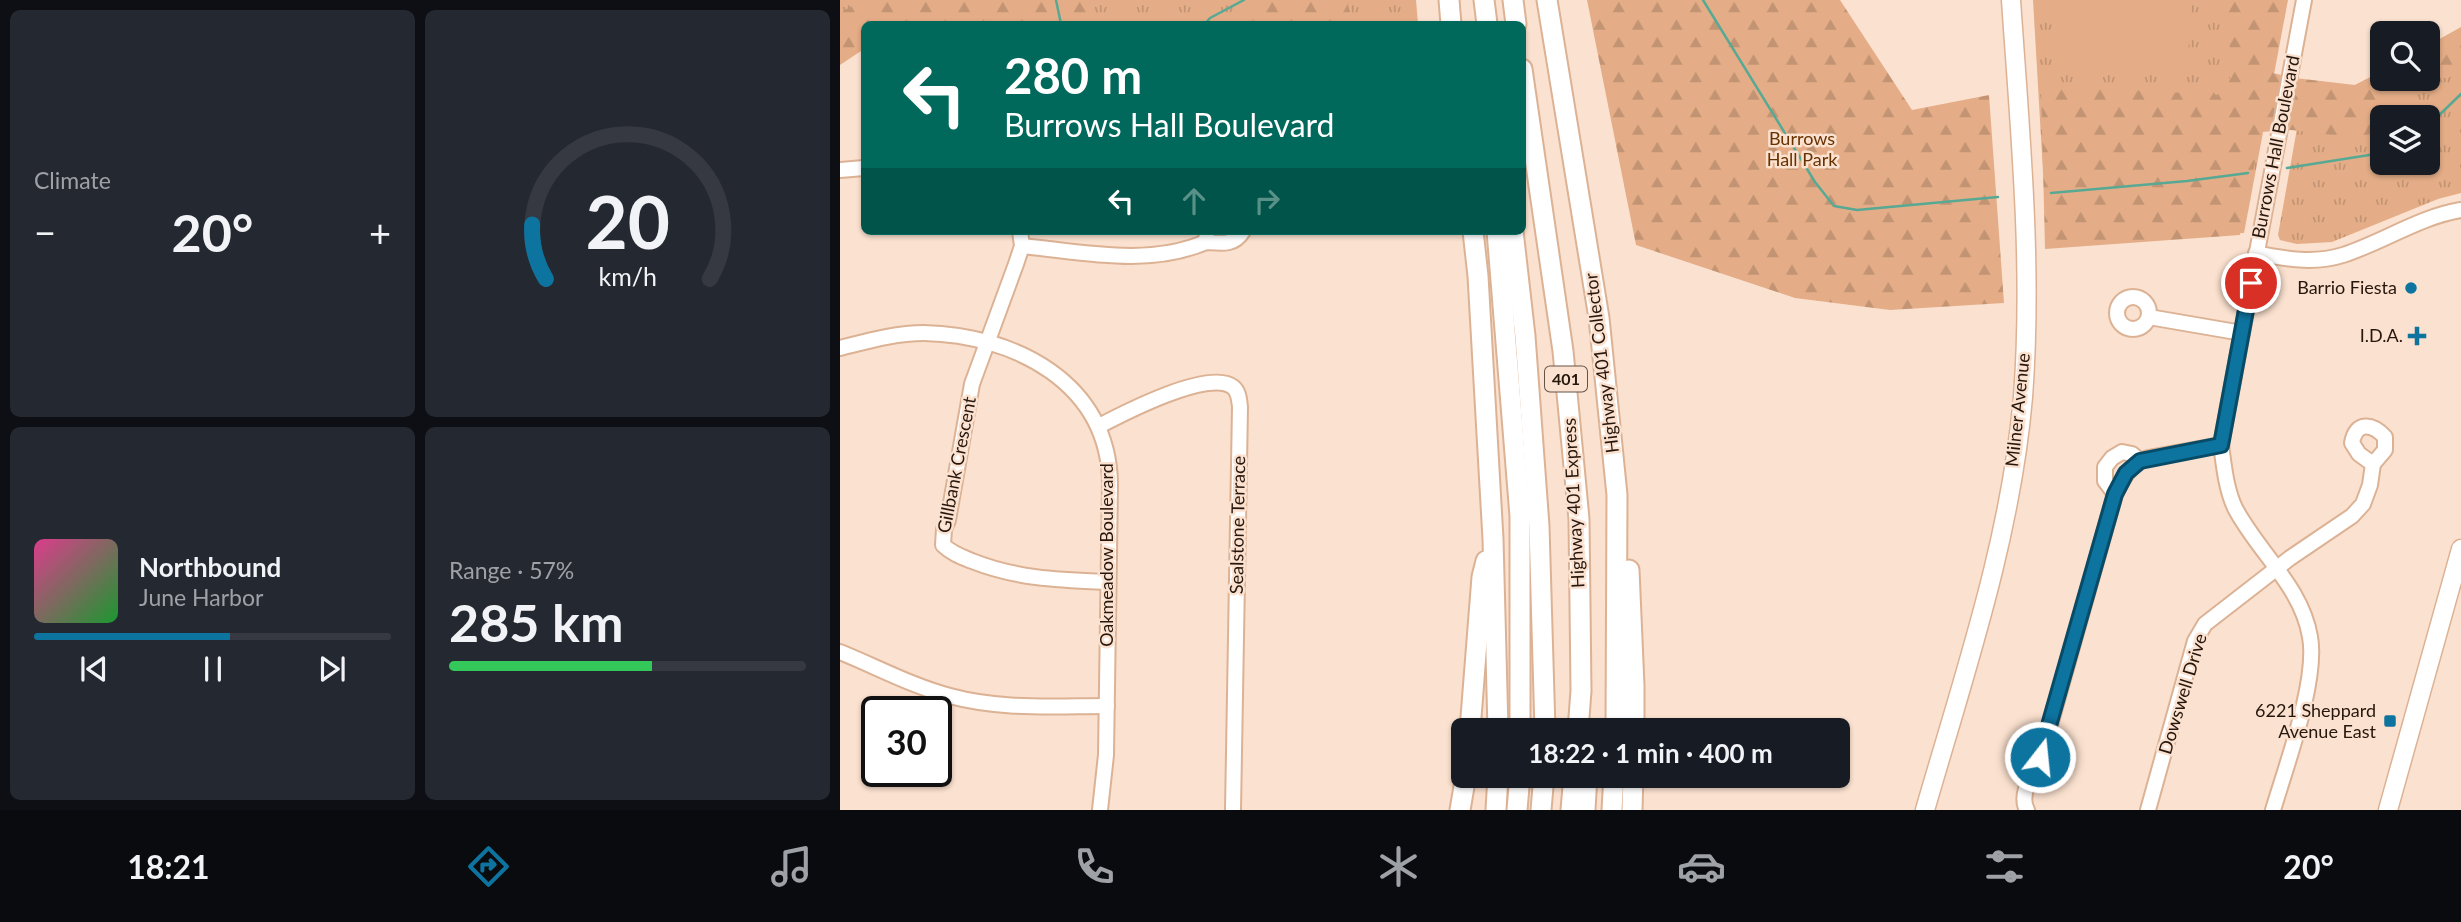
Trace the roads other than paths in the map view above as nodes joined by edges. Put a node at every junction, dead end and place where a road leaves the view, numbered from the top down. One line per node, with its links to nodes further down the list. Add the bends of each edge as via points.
1 (1449, 0): 7 (highway)
2 (1484, 0): 8 (highway)
3 (1513, 0): 9 (highway)
4 (1546, 0): 31 (highway, Highway 401 Collector / 401, via 1598,318)
5 (2011, 0): 65 (main road, Milner Avenue, via 2027,275 2022,398 1999,538)
6 (2304, 0): 21 (street, Burrows Hall Boulevard)
7 (1451, 21)
8 (1487, 21)
9 (1516, 21)
10 (1526, 97): 37 (highway, Highway 401 Express / 401, via 1563,351 1579,519)
11 (861, 168): 12 (street)
12 (840, 170)
13 (2461, 210): 21 (street, via 2440,214 2341,255 2304,260)
14 (1021, 235): 20 (street)
15 (1239, 235): 19 (street, via 1229,243)
16 (1473, 235): 32 (highway)
17 (1497, 235): 41 (highway, via 1520,516)
18 (1513, 235): 42 (highway, Highway 401 Express / 401, via 1539,526)
19 (1206, 236): 20 (street, via 1173,254 1143,256)
20 (1022, 246): 24 (street)
21 (2256, 253): 23 (street, Burrows Hall Boulevard)
22 (2149, 317): 23 (street)
23 (2242, 333): 27 (street, Burrows Hall Boulevard)
24 (987, 341): 25 (street, Oakmeadow Boulevard, via 923,333); 26 (street, Oakmeadow Boulevard, via 1052,372 1079,396); 35 (street, Gillbank Crescent, via 972,384 943,545 1014,575)
25 (840, 348)
26 (1098, 426): 35 (street, Oakmeadow Boulevard, via 1110,468); 56 (street, Sealstone Terrace, via 1163,396 1206,383 1222,382 1238,394)
27 (2221, 445): 28 (street); 34 (street, Burrows Hall Boulevard, via 2235,508)
28 (2140, 461): 30 (street, via 2126,473); 30 (street, via 2122,452 2105,467 2105,481)
29 (2373, 464): 34 (street, Dowswell Drive, via 2363,503 2352,516)
30 (2115, 494): 66 (street, via 2040,757 2025,792)
31 (1617, 495): 45 (highway, Highway 401 Collector / 401); 46 (highway, via 1628,542)
32 (1493, 539): 39 (highway, via 1482,577); 40 (highway)
33 (2461, 549): 69 (main road)
34 (2276, 569): 67 (street, Dowswell Drive, via 2205,624 2195,641); 68 (street, Burrows Hall Boulevard, via 2297,600 2312,651 2303,704)
35 (1108, 582): 38 (street, Oakmeadow Boulevard)
36 (840, 653): 38 (street, via 908,682 970,701)
37 (1581, 691): 43 (highway, Highway 401 Express / 401); 44 (highway)
38 (1107, 706): 55 (street, Oakmeadow Boulevard)
39 (1471, 718)
40 (1498, 718)
41 (1520, 718)
42 (1545, 718)
43 (1579, 718)
44 (1583, 718)
45 (1616, 718)
46 (1634, 718)
47 (1464, 788): 57 (highway)
48 (1497, 788): 58 (highway)
49 (1519, 788): 59 (highway)
50 (1543, 788): 60 (highway)
51 (1573, 788): 61 (highway)
52 (1586, 788): 62 (highway)
53 (1613, 788): 63 (highway)
54 (1633, 788): 64 (highway)
55 (1100, 810)
56 (1233, 810)
57 (1460, 810)
58 (1496, 810)
59 (1517, 810)
60 (1541, 810)
61 (1571, 810)
62 (1585, 810)
63 (1612, 810)
64 (1632, 810)
65 (1925, 810)
66 (2027, 810)
67 (2148, 810)
68 (2273, 810)
69 (2388, 810)

